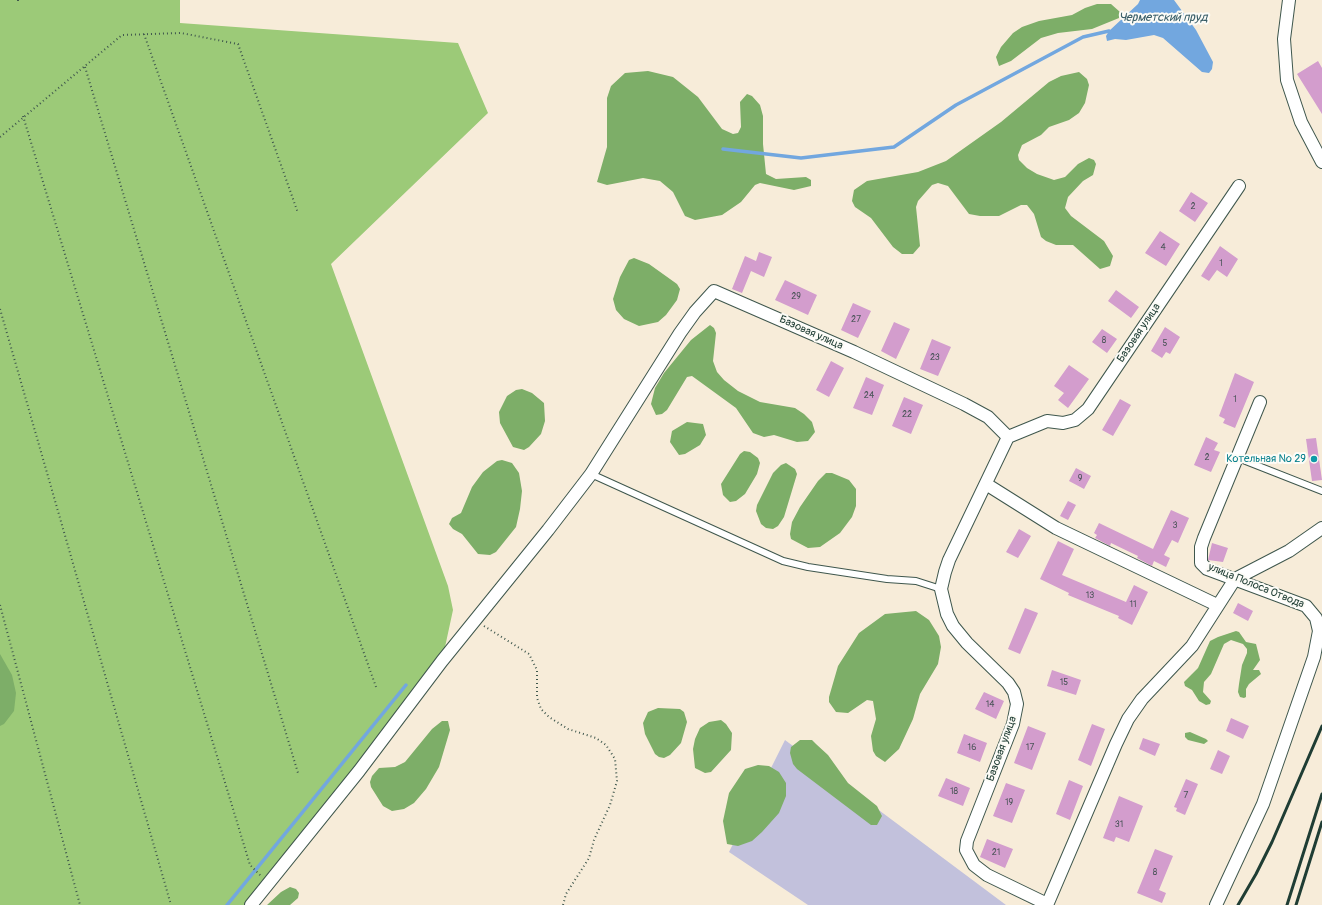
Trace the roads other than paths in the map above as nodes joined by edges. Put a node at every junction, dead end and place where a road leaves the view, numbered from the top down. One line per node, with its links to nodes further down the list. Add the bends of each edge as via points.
1 (1289, 0): 2 (street, via 1284,39 1287,80 1301,122)
2 (1322, 162)
3 (1239, 186): 5 (street, Базовая улица, via 1088,409 1075,420 1063,423 1047,421)
4 (1260, 402): 6 (street, улица Полоса Отвода)
5 (1008, 437): 7 (street, Базовая улица, via 988,417 964,404 854,352 714,291 680,333); 8 (street, Базовая улица)
6 (1238, 458): 9 (lane); 11 (street, улица Полоса Отвода, via 1204,538 1200,557 1201,563 1207,569)
7 (591, 474): 12 (lane, via 783,561 887,579 916,581); 14 (street)
8 (986, 484): 12 (street, Базовая улица, via 948,560); 13 (street, via 1056,528)
9 (1322, 491)
10 (1322, 528): 11 (street, via 1289,552)
11 (1235, 579): 13 (street); 16 (street, улица Полоса Отвода, via 1306,606 1316,618 1319,631 1314,657 1263,804)
12 (941, 589): 15 (street, Базовая улица, via 947,614 953,626 1008,683 1017,704 1013,724 966,850 974,865 987,875)
13 (1217, 605): 15 (street, via 1192,646 1142,699 1128,719)
14 (251, 905)
15 (1047, 905)
16 (1216, 905)

